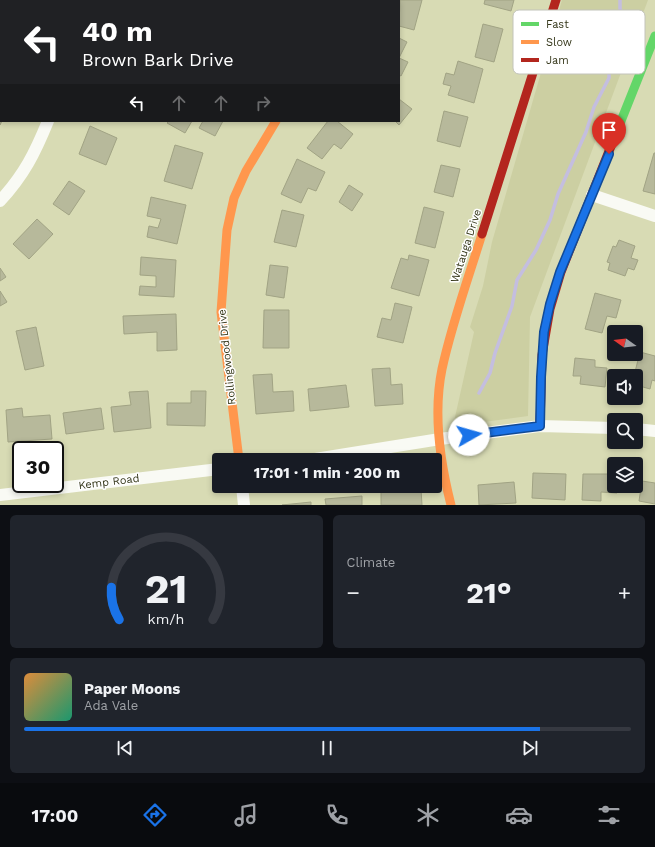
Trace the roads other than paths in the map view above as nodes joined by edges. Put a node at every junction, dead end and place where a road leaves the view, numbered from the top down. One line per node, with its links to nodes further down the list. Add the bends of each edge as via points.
1 (556, 0): 2 (street, Watauga Drive)
2 (553, 10)
3 (655, 36): 4 (street)
4 (645, 61)
5 (533, 74): 16 (street, Watauga Drive, via 444,362 438,419)
6 (640, 74): 9 (street)
7 (48, 122): 10 (street, via 18,182)
8 (275, 122): 17 (street, Rollingwood Drive, via 234,198 227,230 221,312)
9 (592, 195): 11 (street); 12 (street, via 560,272 550,304 544,339)
10 (0, 201)
11 (655, 216)
12 (540, 426): 13 (street); 16 (street)
13 (607, 428)
14 (643, 430): 15 (street)
15 (655, 431)
16 (440, 439): 18 (street); 23 (street, Watauga Drive)
17 (238, 453)
18 (353, 453)
19 (212, 470): 21 (street, Kemp Road)
20 (243, 493): 22 (street)
21 (0, 495)
22 (244, 505)
23 (450, 505)

